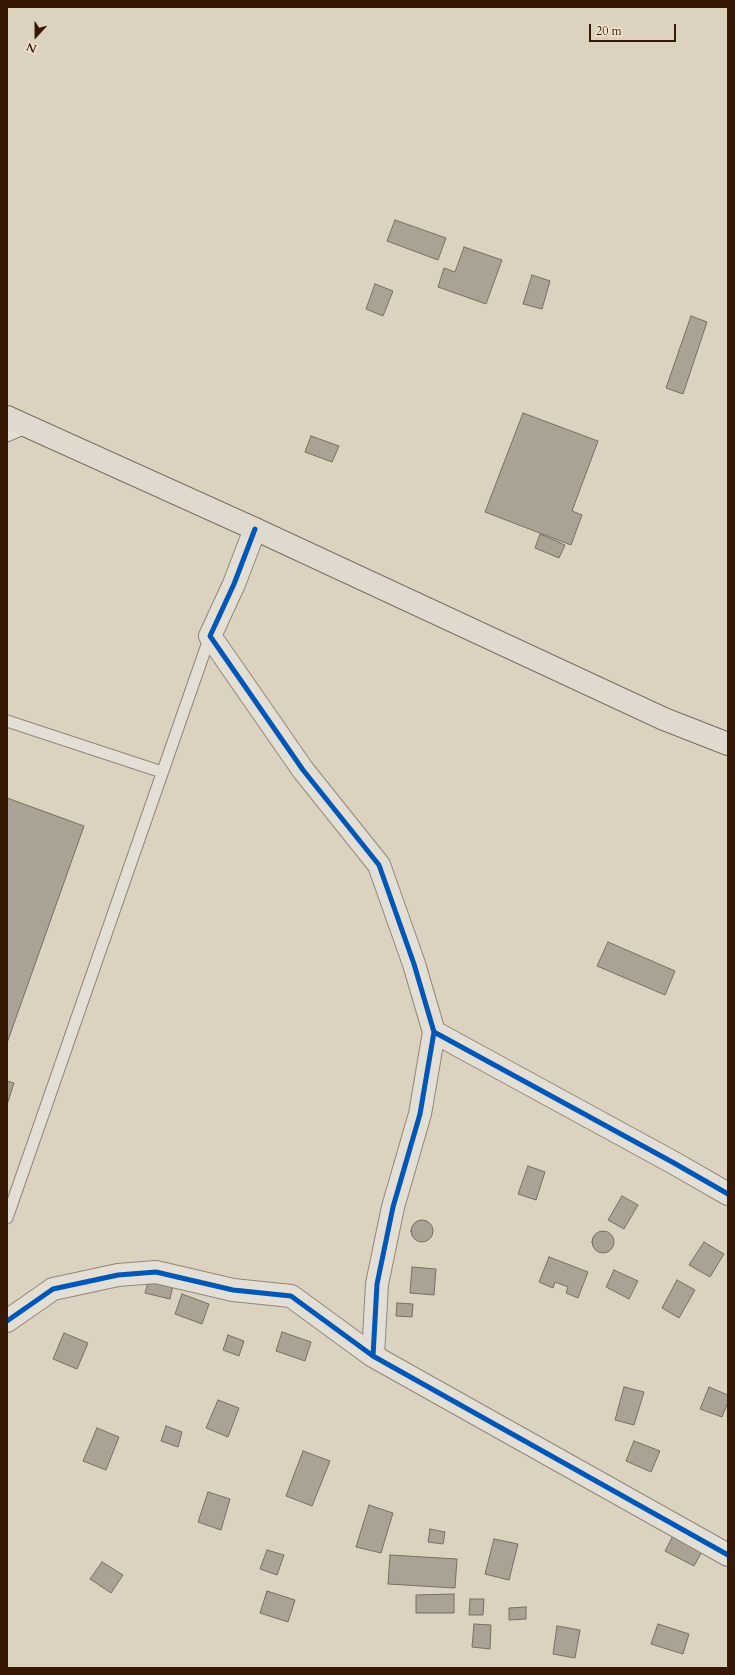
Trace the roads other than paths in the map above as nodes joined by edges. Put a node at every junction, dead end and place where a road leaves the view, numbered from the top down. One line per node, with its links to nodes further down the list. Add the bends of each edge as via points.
1 (7, 417): 2 (main road)
2 (29, 426): 3 (lane); 4 (main road)
3 (7, 436)
4 (255, 529): 5 (street); 7 (main road, via 664,719)
5 (210, 636): 8 (lane); 9 (street, via 303,770 379,865 414,964)
6 (7, 721): 8 (lane)
7 (728, 744)
8 (162, 772): 11 (lane)
9 (434, 1032): 10 (street); 13 (street, via 420,1114 393,1207 377,1284)
10 (728, 1194)
11 (7, 1218)
12 (7, 1321): 13 (street, via 53,1289 118,1275 156,1272 233,1290 291,1296)
13 (373, 1356): 14 (street)
14 (728, 1555)

